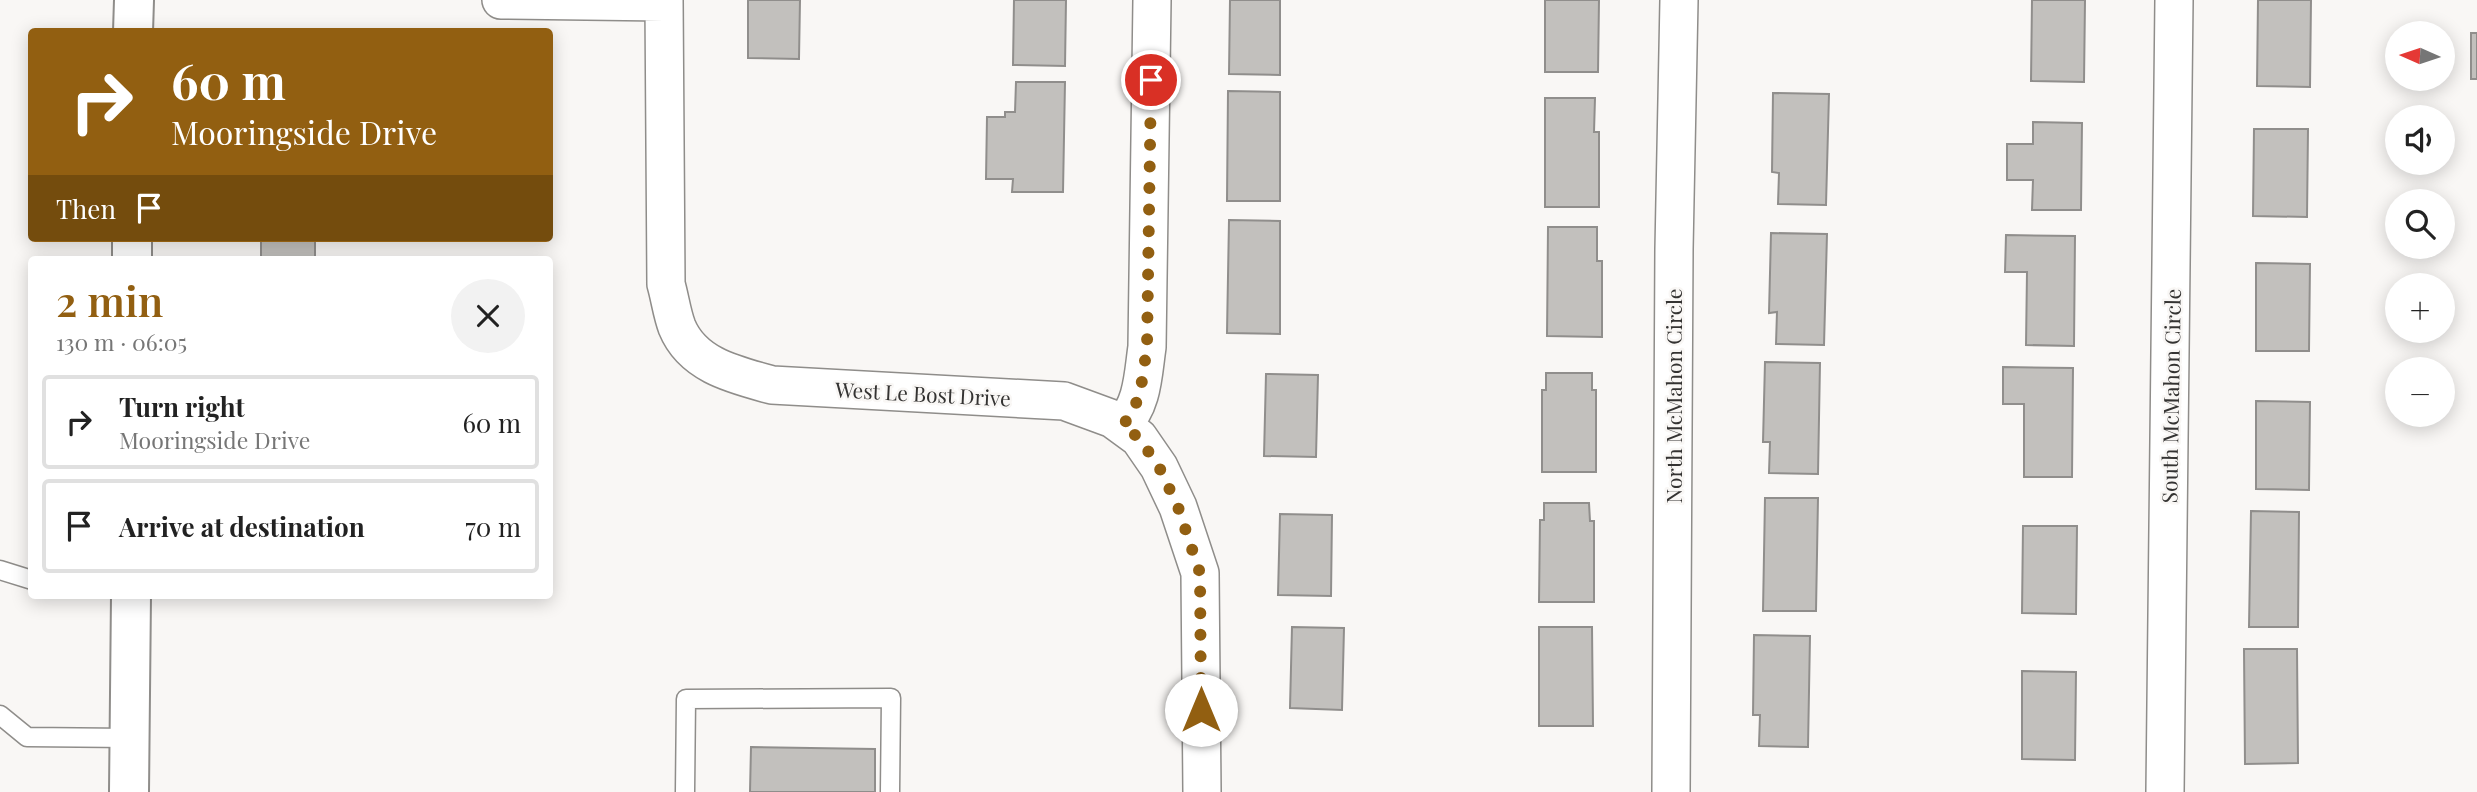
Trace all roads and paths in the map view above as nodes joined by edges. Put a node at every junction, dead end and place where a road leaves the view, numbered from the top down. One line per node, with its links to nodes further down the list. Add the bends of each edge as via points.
1 (134, 0): 7 (main road)
2 (501, 0): 6 (street)
3 (1152, 0): 8 (street, via 1147,347 1140,394)
4 (1679, 0): 18 (street, North McMahon Circle)
5 (2174, 0): 19 (street, South McMahon Circle)
6 (664, 1): 8 (street, West Le Bost Drive, via 666,284 678,329 699,358 772,385 1063,401)
7 (134, 28)
8 (1122, 425): 17 (street, West Le Bost Drive, via 1139,438 1159,467 1200,573)
9 (0, 570): 10 (lane)
10 (28, 579)
11 (131, 599): 13 (main road)
12 (0, 715): 13 (lane, via 27,737)
13 (130, 738): 14 (main road)
14 (129, 792)
15 (685, 792): 16 (lane, via 686,699 891,698)
16 (890, 792)
17 (1202, 792)
18 (1671, 792)
19 (2165, 792)

